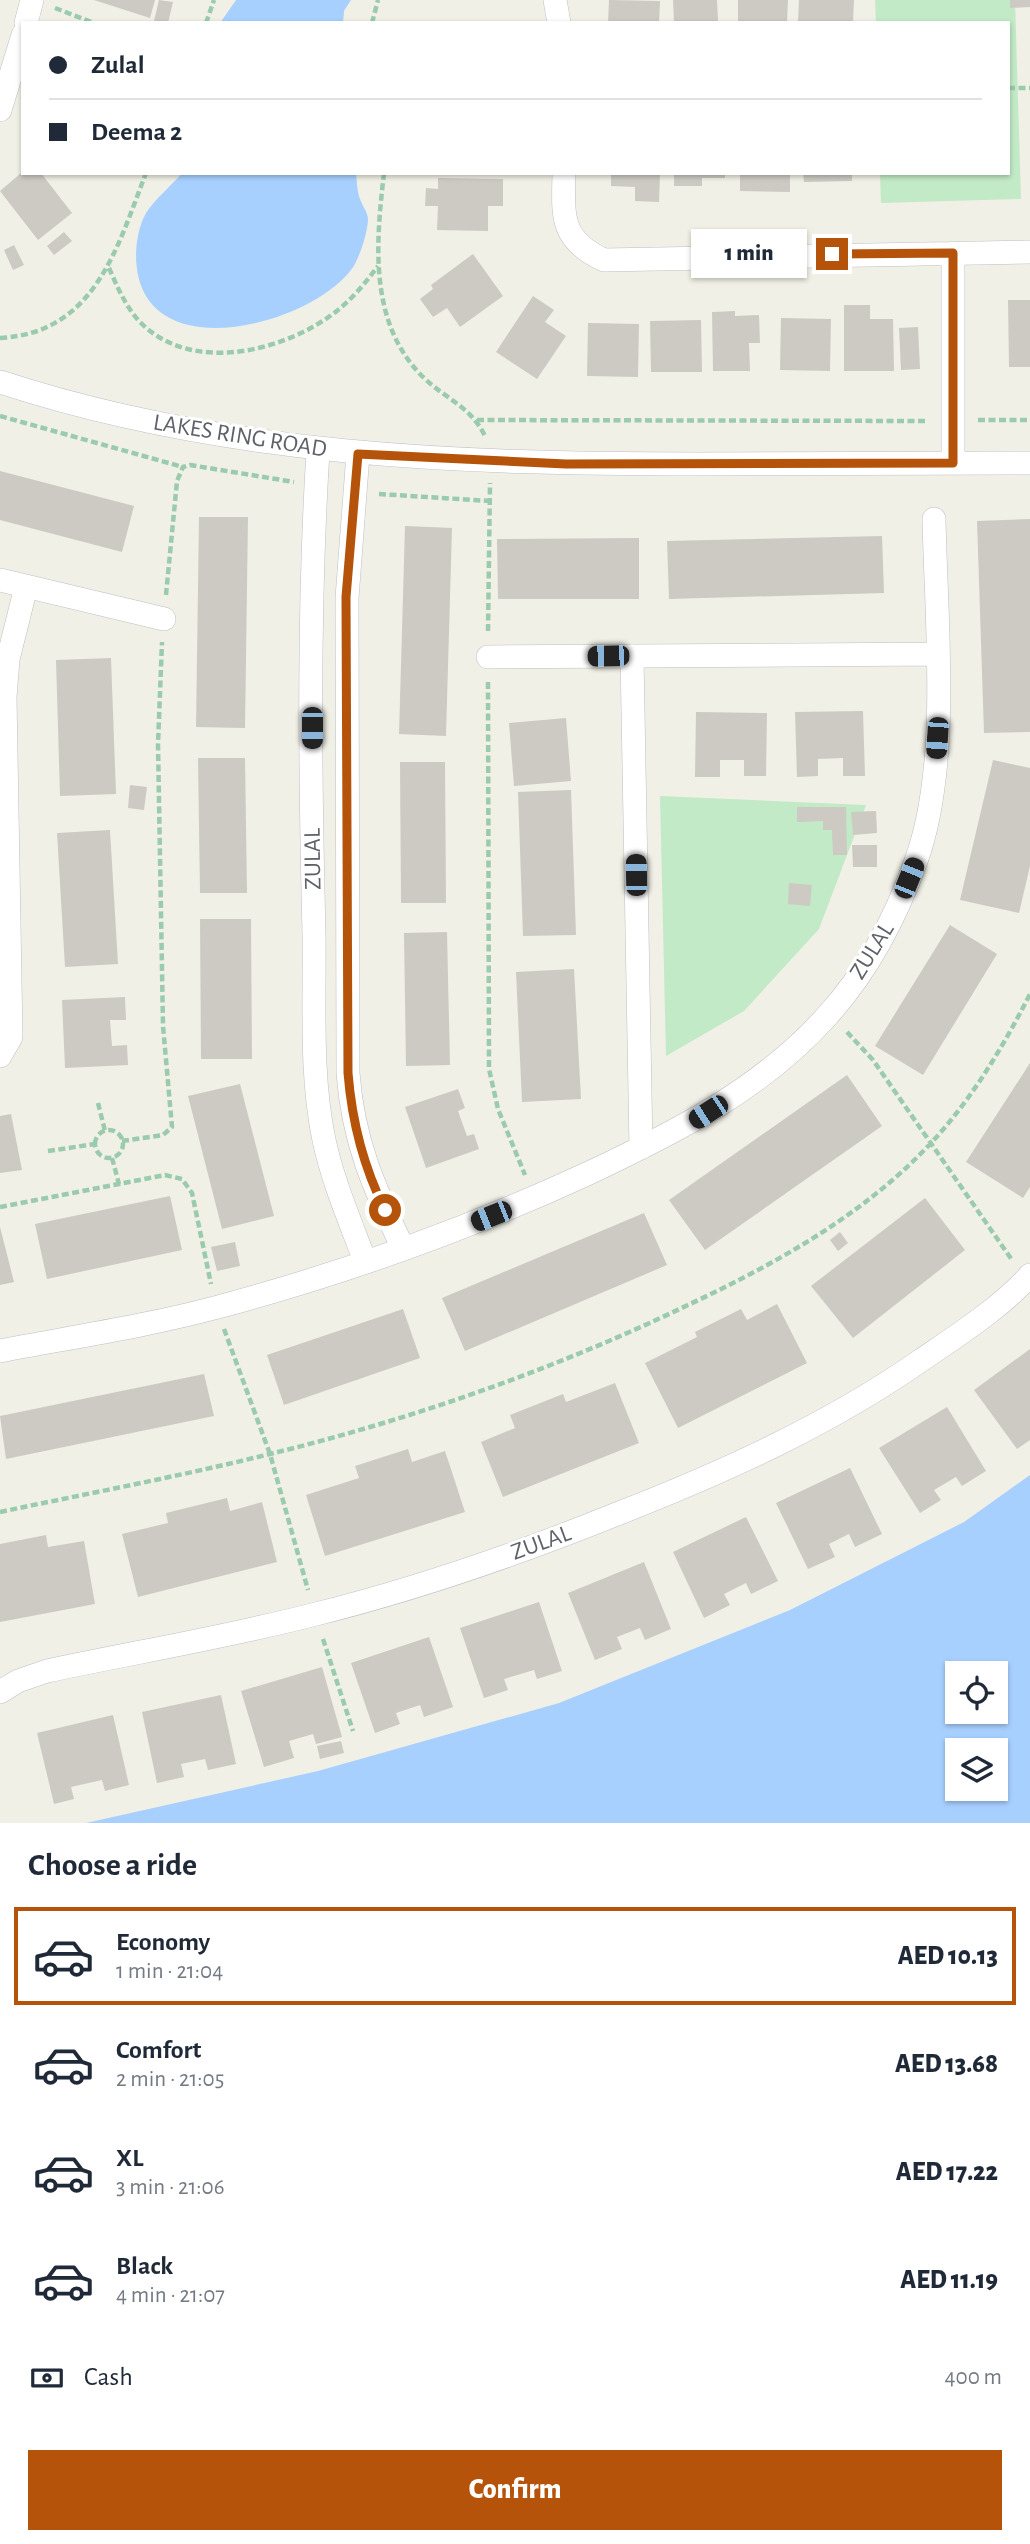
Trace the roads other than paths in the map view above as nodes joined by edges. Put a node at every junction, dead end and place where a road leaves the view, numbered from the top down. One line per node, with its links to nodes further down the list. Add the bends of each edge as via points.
1 (555, 0): 4 (street)
2 (39, 2): 3 (street)
3 (27, 21)
4 (559, 21)
5 (21, 42): 6 (street)
6 (0, 110)
7 (565, 175): 9 (street, via 564,220 572,238 604,260)
8 (1030, 252): 9 (street)
9 (953, 253): 13 (street)
10 (0, 382): 11 (street, LAKES RING ROAD, via 170,427)
11 (318, 451): 12 (street, LAKES RING ROAD); 25 (street, ZULAL, via 311,677 317,1072 331,1171)
12 (358, 454): 13 (street, LAKES RING ROAD, via 491,463); 24 (street, ZULAL, via 345,677 348,1073 355,1133 364,1163)
13 (953, 463): 14 (street, LAKES RING ROAD)
14 (1030, 463)
15 (934, 519): 19 (street, ZULAL)
16 (0, 580): 17 (street)
17 (26, 587): 18 (street); 22 (street, via 8,659 5,697 11,1037)
18 (164, 620)
19 (937, 654): 20 (street); 23 (street, ZULAL, via 932,799 917,859 894,916 863,969 827,1016 785,1057 692,1123)
20 (632, 656): 21 (street); 23 (street)
21 (488, 657)
22 (0, 1056)
23 (641, 1149): 24 (street, ZULAL, via 534,1198)
24 (403, 1248): 25 (street, ZULAL)
25 (365, 1261): 27 (street, ZULAL, via 216,1307)
26 (1028, 1277): 28 (street, ZULAL, via 956,1337 887,1384 815,1427 660,1497 431,1581 315,1614 47,1671)
27 (0, 1351)
28 (0, 1692)

